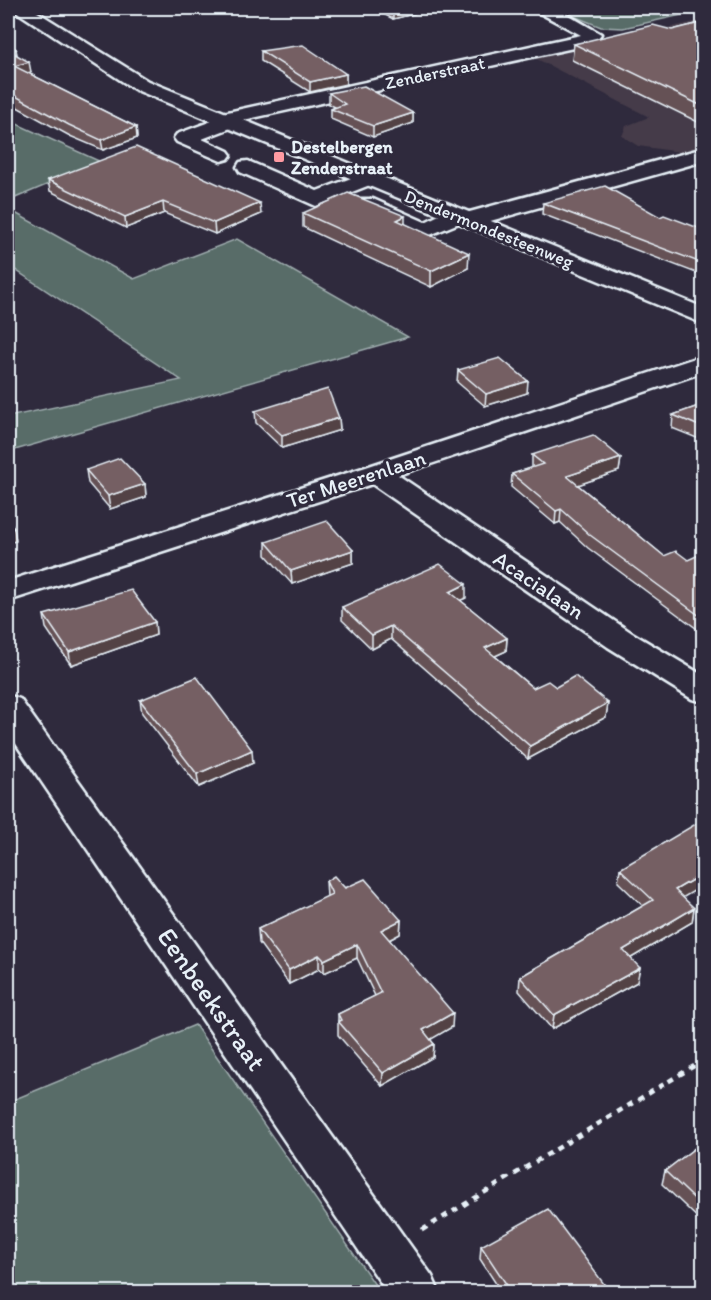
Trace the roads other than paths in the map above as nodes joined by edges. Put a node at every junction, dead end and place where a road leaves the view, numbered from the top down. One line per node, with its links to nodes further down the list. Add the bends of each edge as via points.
1 (20, 8): 3 (street, Dendermondesteenweg, via 141,85)
2 (544, 8): 3 (street, Zenderstraat, via 592,34 578,42)
3 (225, 120): 5 (street, Zenderstraat, via 184,138); 7 (street, Dendermondesteenweg)
4 (704, 154): 8 (street)
5 (221, 155)
6 (248, 167): 7 (street, via 316,199)
7 (377, 183): 8 (street, Dendermondesteenweg); 8 (street, via 355,199 425,230)
8 (463, 218): 9 (street, Dendermondesteenweg)
9 (698, 312)
10 (704, 363): 11 (street, Ter Meerenlaan)
11 (376, 473): 12 (street, Ter Meerenlaan); 13 (street, Acacialaan, via 620,640)
12 (8, 591)
13 (704, 691)
14 (8, 707): 15 (street, Eenbeekstraat)
15 (415, 1293)

